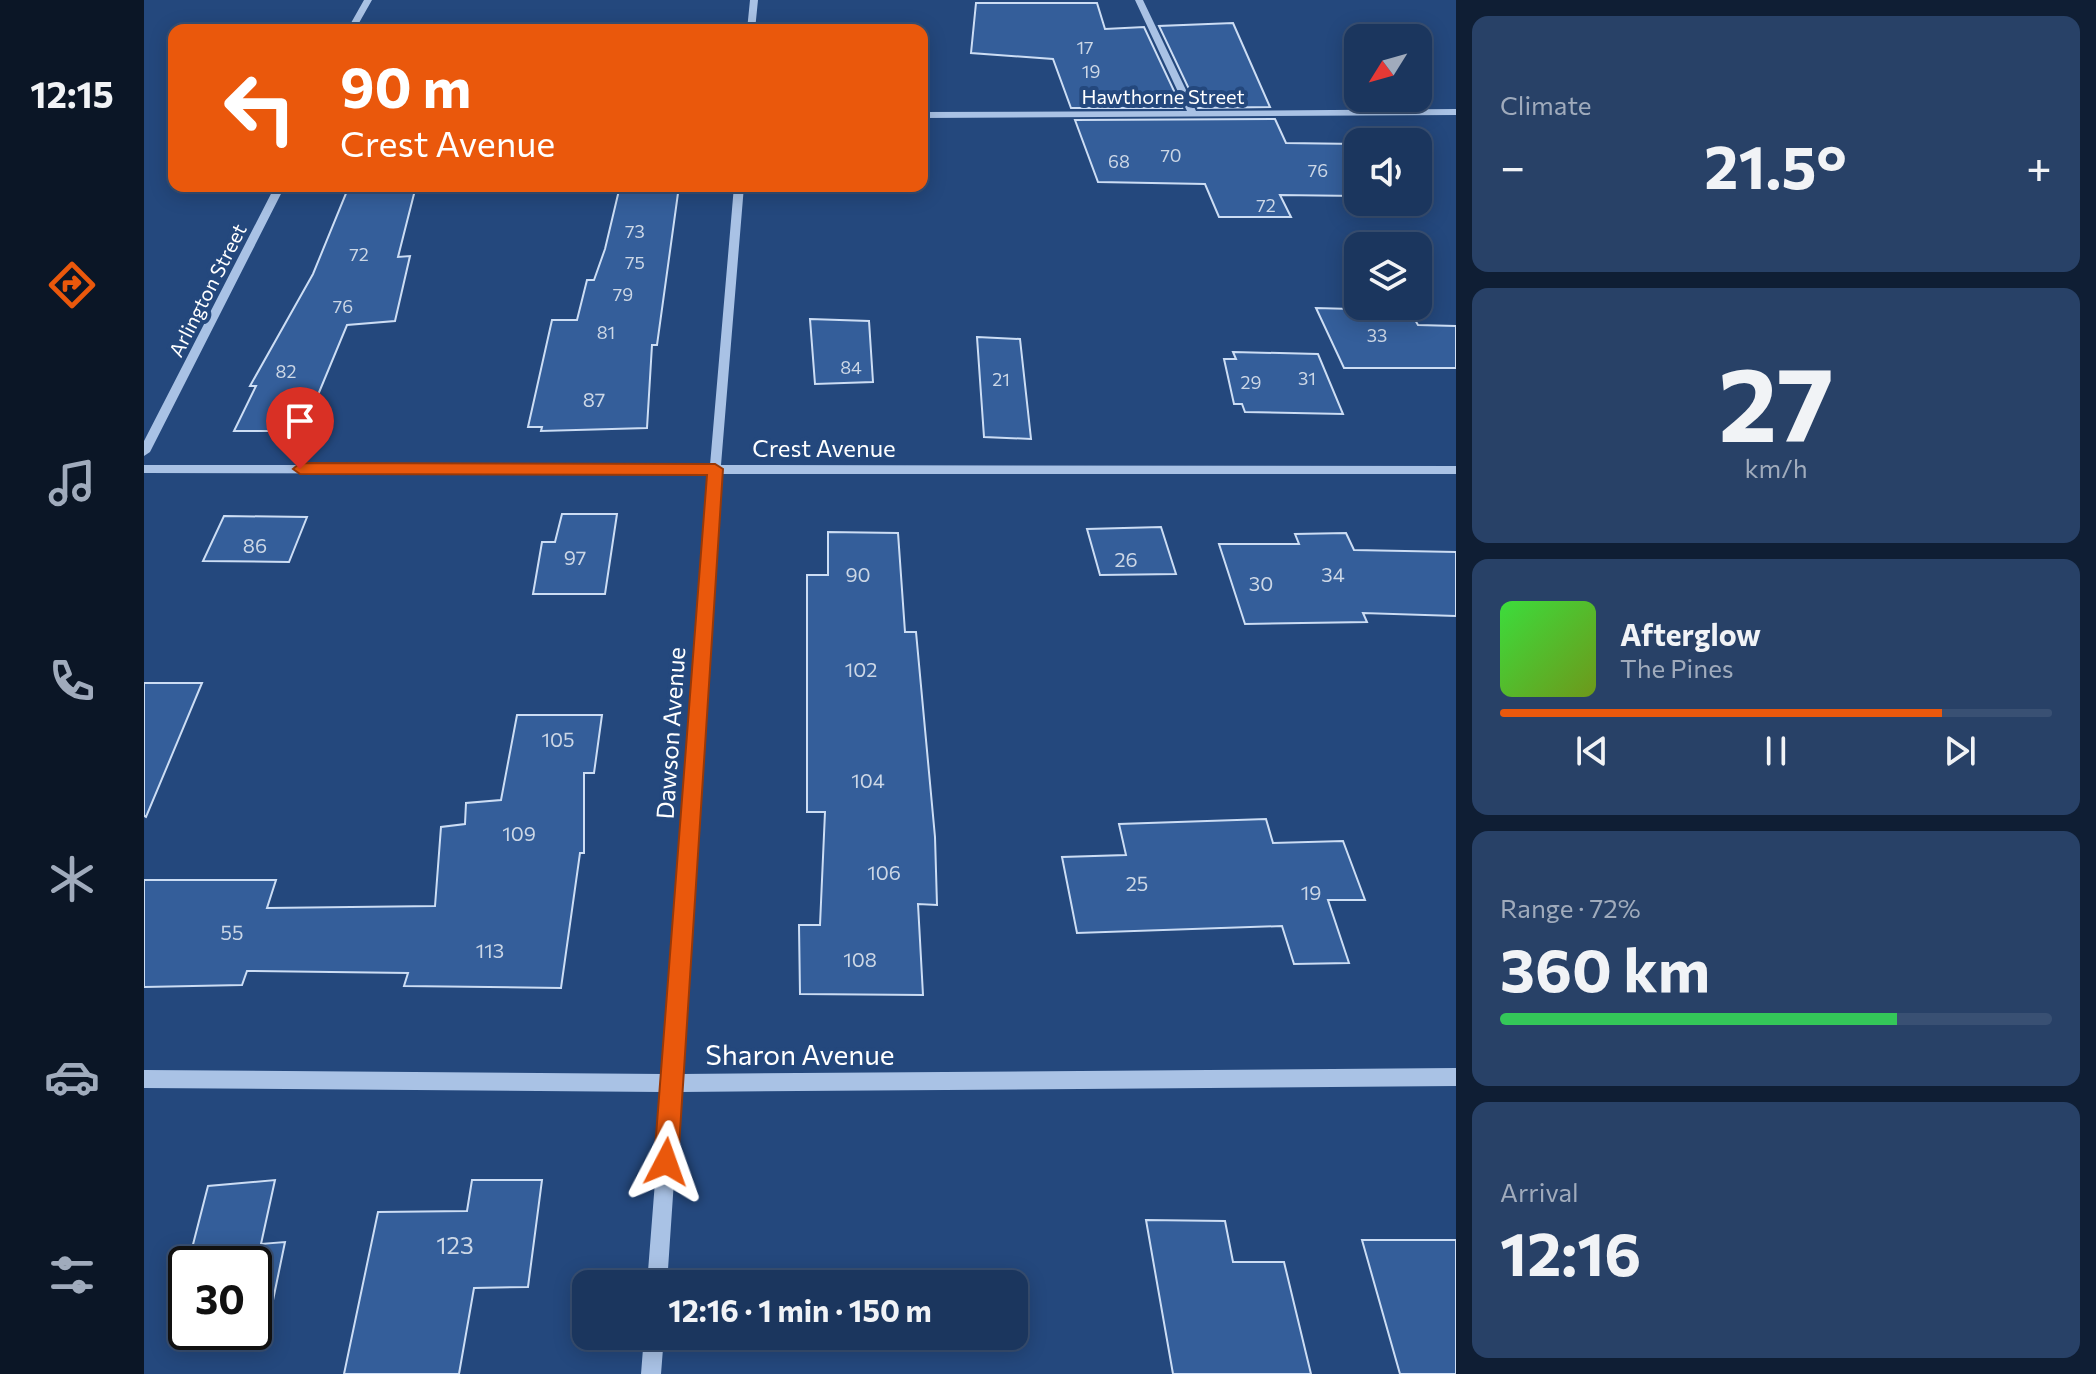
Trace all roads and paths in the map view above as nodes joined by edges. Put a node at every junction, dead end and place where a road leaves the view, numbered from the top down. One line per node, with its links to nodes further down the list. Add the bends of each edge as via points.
1 (368, 0): 4 (street)
2 (754, 0): 5 (street)
3 (1139, 0): 7 (street)
4 (354, 24)
5 (752, 24)
6 (1456, 112): 7 (street, Hawthorne Street)
7 (1193, 114): 8 (street, Hawthorne Street)
8 (928, 115)
9 (277, 192): 11 (street, Arlington Street)
10 (738, 192): 13 (street, Dawson Avenue)
11 (144, 452)
12 (144, 469): 13 (street, Crest Avenue)
13 (715, 469): 14 (street, Crest Avenue); 17 (street, Dawson Avenue)
14 (1456, 470)
15 (1456, 1077): 17 (street, Sharon Avenue)
16 (144, 1079): 17 (street, Sharon Avenue)
17 (671, 1083): 18 (street, Dawson Avenue)
18 (658, 1270)
19 (653, 1350): 20 (street)
20 (651, 1374)

